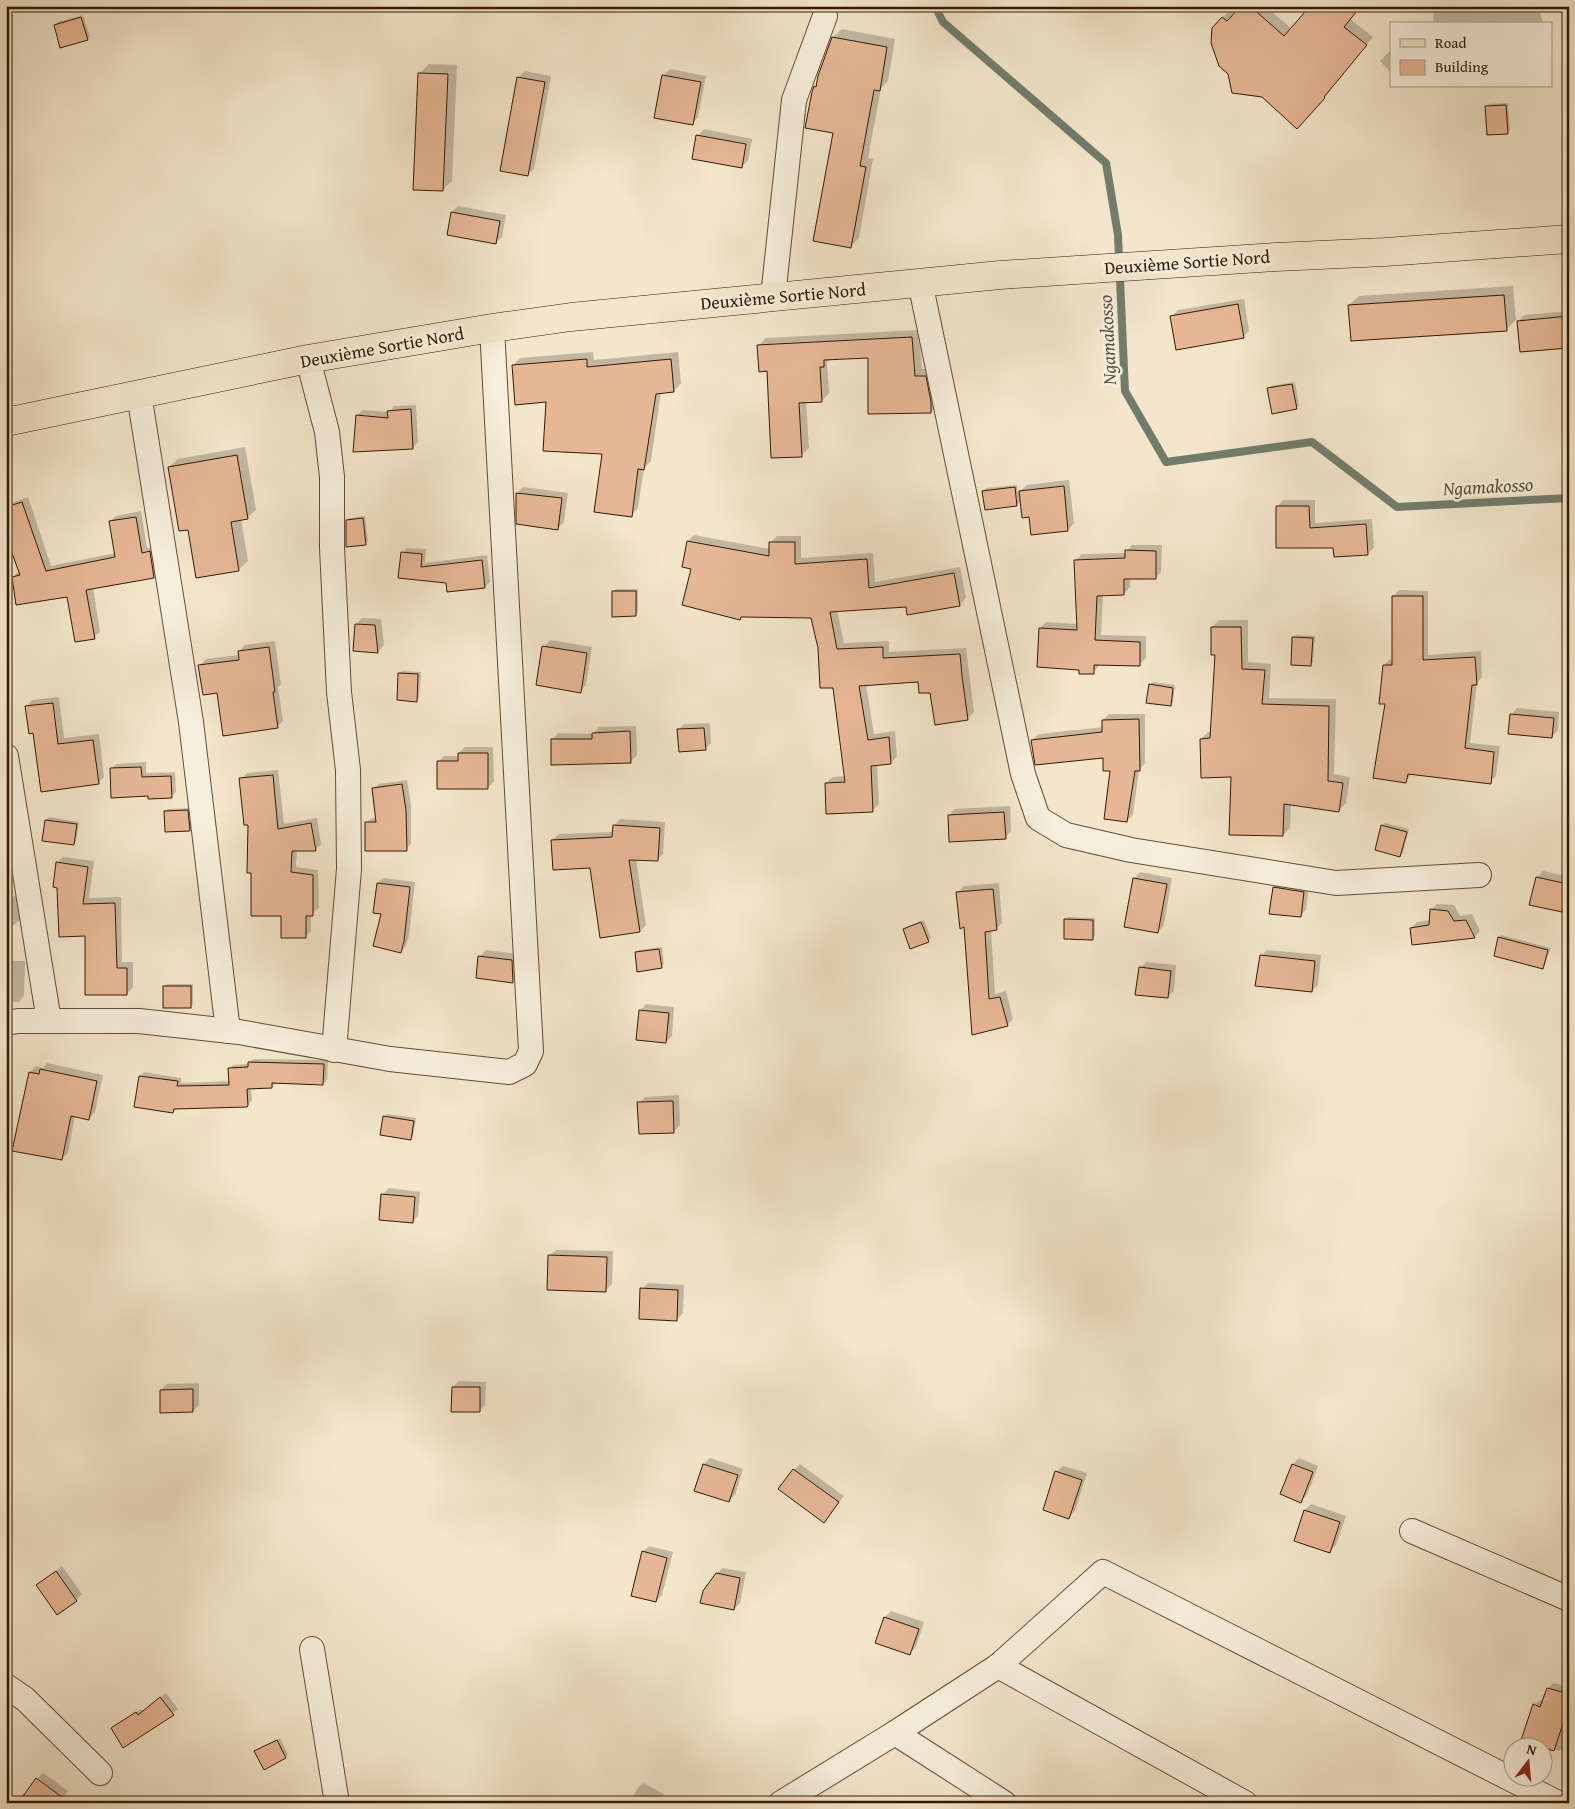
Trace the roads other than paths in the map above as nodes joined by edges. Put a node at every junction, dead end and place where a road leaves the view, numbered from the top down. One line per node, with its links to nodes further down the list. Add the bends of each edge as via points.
1 (825, 16): 4 (street, via 794,100)
2 (1569, 239): 3 (main road, Deuxième Sortie Nord)
3 (920, 282): 4 (main road, Deuxième Sortie Nord); 10 (street, via 1023,774 1038,818 1066,835 1131,850 1336,883)
4 (773, 296): 5 (main road, Deuxième Sortie Nord, via 571,316)
5 (492, 328): 6 (main road, Deuxième Sortie Nord); 14 (street, via 531,1052 524,1064 509,1072)
6 (308, 359): 7 (main road, Deuxième Sortie Nord); 14 (street, via 327,432 332,477 339,692 348,770 349,869)
7 (139, 394): 8 (main road, Deuxième Sortie Nord); 13 (street, via 190,722)
8 (6, 422)
9 (6, 756): 11 (street)
10 (1479, 875)
11 (49, 1021): 12 (street); 13 (street, via 140,1021)
12 (6, 1023)
13 (228, 1031): 14 (street)
14 (334, 1050)
15 (1412, 1531): 16 (street)
16 (1569, 1599)
17 (312, 1649): 22 (street)
18 (998, 1666): 20 (street); 25 (street); 26 (street, via 1103,1572)
19 (6, 1686): 21 (street, via 25,1700)
20 (895, 1733): 23 (street); 24 (street)
21 (100, 1773)
22 (337, 1803)
23 (781, 1803)
24 (1004, 1803)
25 (1245, 1803)
26 (1558, 1803)

